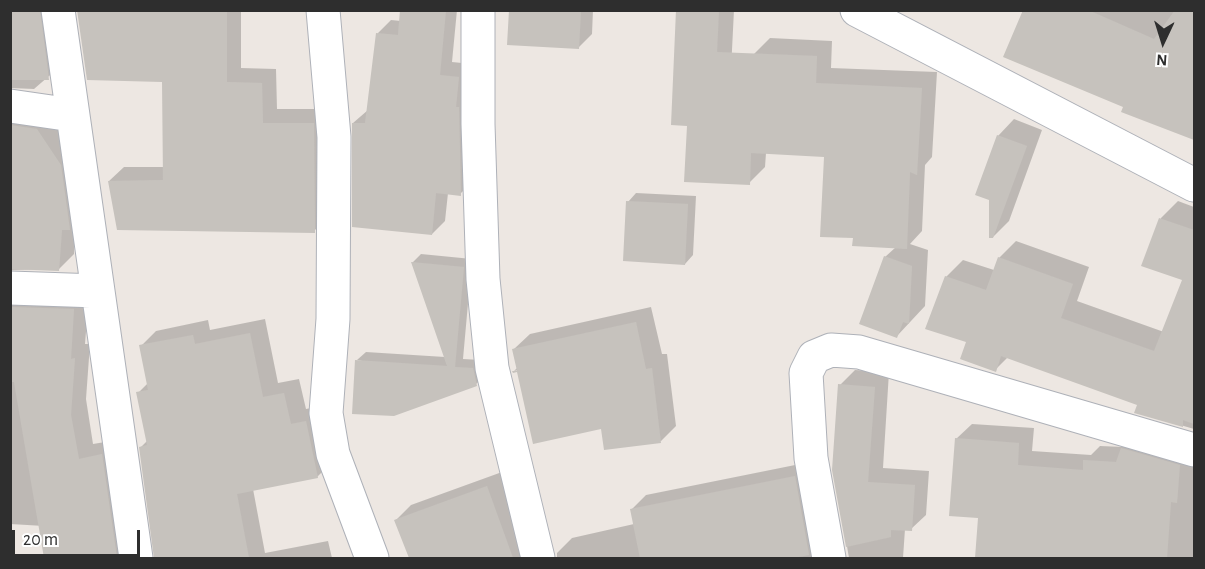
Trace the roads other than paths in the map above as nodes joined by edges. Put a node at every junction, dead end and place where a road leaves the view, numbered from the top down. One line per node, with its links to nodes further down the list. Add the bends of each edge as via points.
1 (58, 10): 6 (street)
2 (323, 10): 12 (street, via 334,136 333,319 326,413 333,454)
3 (478, 10): 13 (street, via 483,279 492,368)
4 (857, 10): 7 (street)
5 (10, 106): 6 (street)
6 (72, 115): 9 (street)
7 (1194, 185)
8 (10, 288): 9 (street)
9 (98, 291): 11 (street)
10 (1194, 450): 14 (street, via 859,352 831,350 814,357 806,373 811,458)
11 (136, 558)
12 (372, 558)
13 (537, 558)
14 (829, 558)

